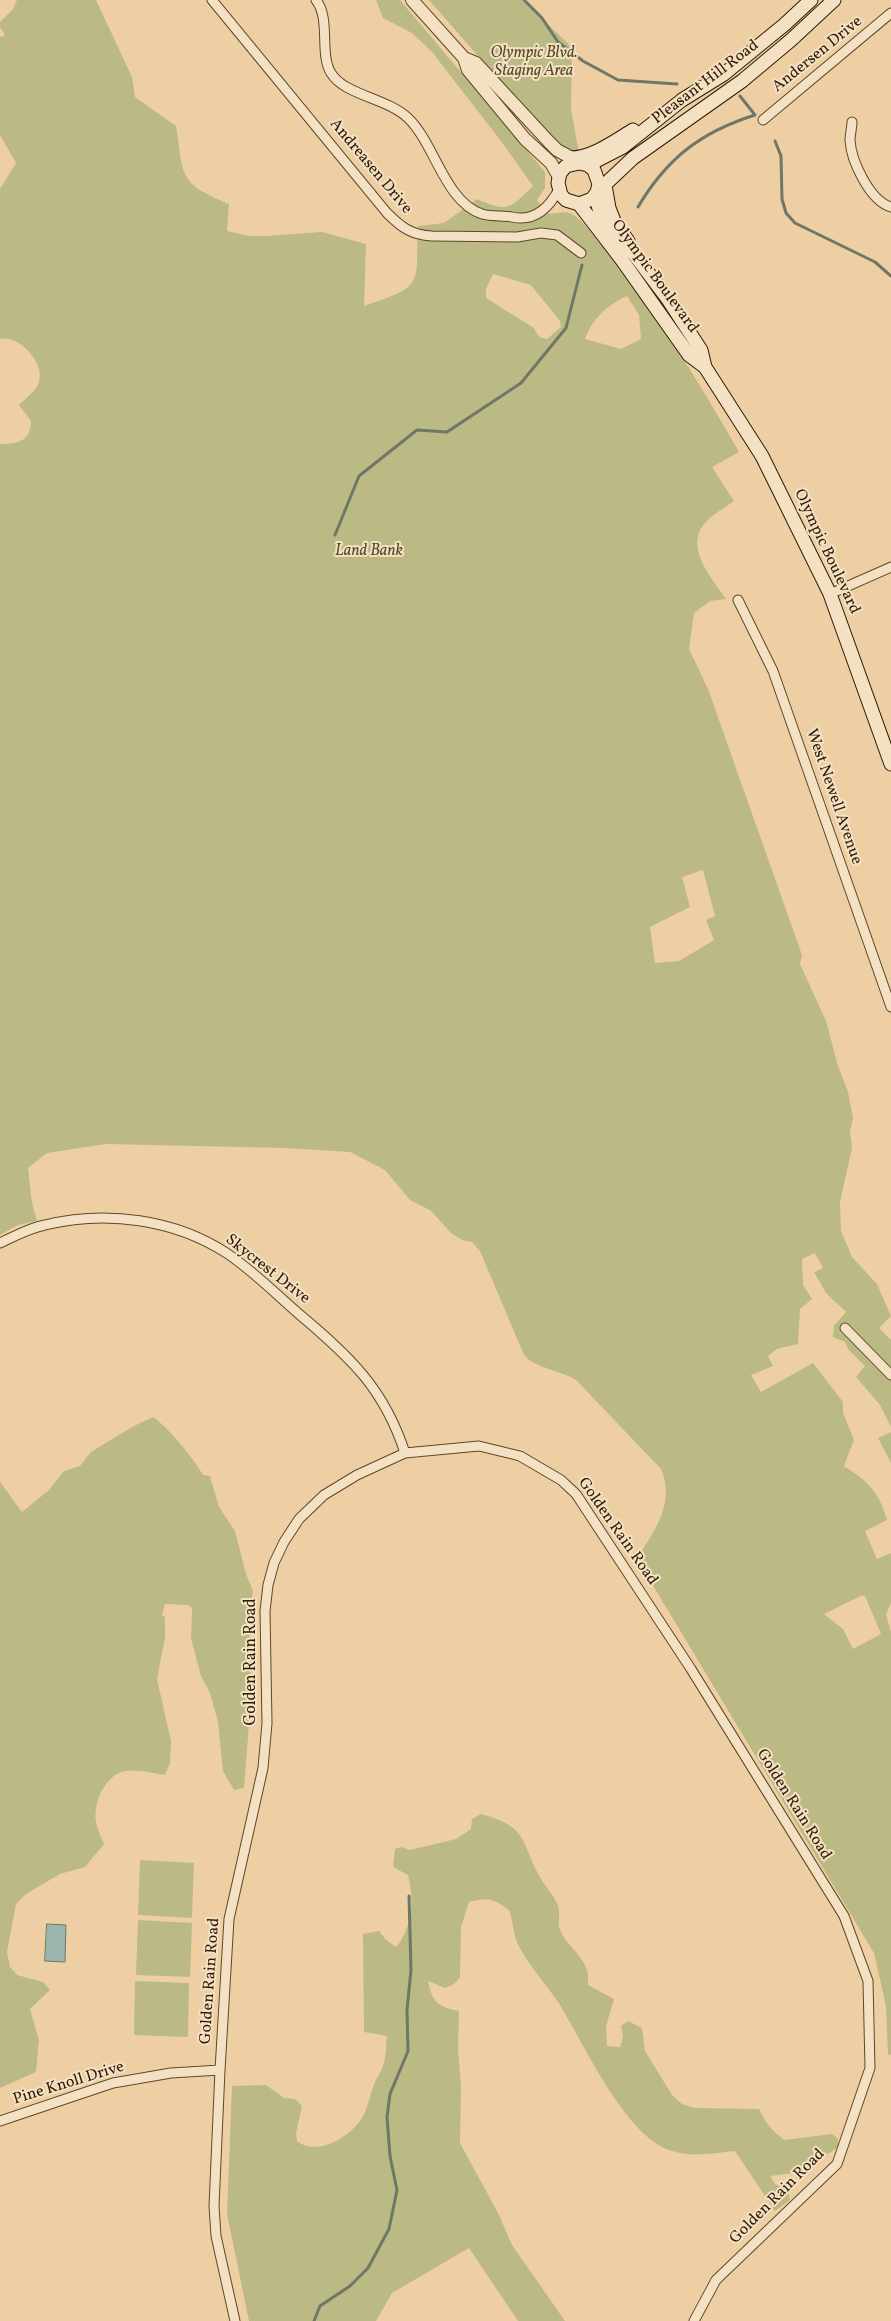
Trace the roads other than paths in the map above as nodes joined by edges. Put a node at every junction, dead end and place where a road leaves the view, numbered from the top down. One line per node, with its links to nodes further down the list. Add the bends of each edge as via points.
1 (212, 0): 17 (street, Andreasen Drive, via 387,213 408,232 420,236 517,237 541,233 558,235)
2 (316, 0): 13 (street, via 322,9 329,69 340,85 386,103 407,117 427,143 457,196 470,207 482,214 518,220 534,218 553,202)
3 (412, 0): 8 (street)
4 (811, 0): 9 (main road, Pleasant Hill Road, via 724,74)
5 (834, 0): 14 (main road, Pleasant Hill Road, via 742,81 633,158)
6 (888, 16): 7 (street); 10 (street, Andersen Drive)
7 (891, 27)
8 (464, 58): 12 (street, via 476,63 549,142); 13 (street, via 468,70 525,139 551,163)
9 (682, 100): 12 (main road, via 607,146 582,156); 12 (main road, Pleasant Hill Road, via 623,147)
10 (763, 120)
11 (852, 122): 16 (street, via 850,140 862,176 875,197)
12 (579, 162): 13 (main road, via 566,166); 14 (main road, via 598,177)
13 (561, 189): 15 (main road)
14 (599, 191): 15 (main road, via 588,202); 18 (main road, Olympic Boulevard, via 634,254 701,350)
15 (579, 204): 18 (main road, Olympic Boulevard, via 689,354)
16 (891, 207)
17 (580, 252)
18 (705, 367): 20 (main road, Olympic Boulevard, via 762,456)
19 (891, 567): 20 (street)
20 (830, 594): 22 (main road, Olympic Boulevard)
21 (738, 600): 23 (street, West Newell Avenue, via 773,670)
22 (891, 764)
23 (891, 1007)
24 (0, 1243): 27 (street, Skycrest Drive, via 44,1225 112,1218 159,1224 206,1242 228,1254 256,1276 360,1369 389,1412)
25 (845, 1328): 26 (street)
26 (891, 1375)
27 (405, 1454): 28 (street, Golden Rain Road, via 357,1475 324,1495 299,1519 274,1563 265,1611 266,1743 263,1768 229,1919); 31 (street, Golden Rain Road, via 479,1446 520,1456 561,1480 576,1494 691,1669 844,1916 868,1981 870,2068 837,2164 716,2280)
28 (220, 2070): 29 (street, Pine Knoll Drive, via 171,2073 113,2083); 30 (street, Golden Rain Road, via 214,2206 216,2236)
29 (0, 2122)
30 (235, 2321)
31 (694, 2321)

